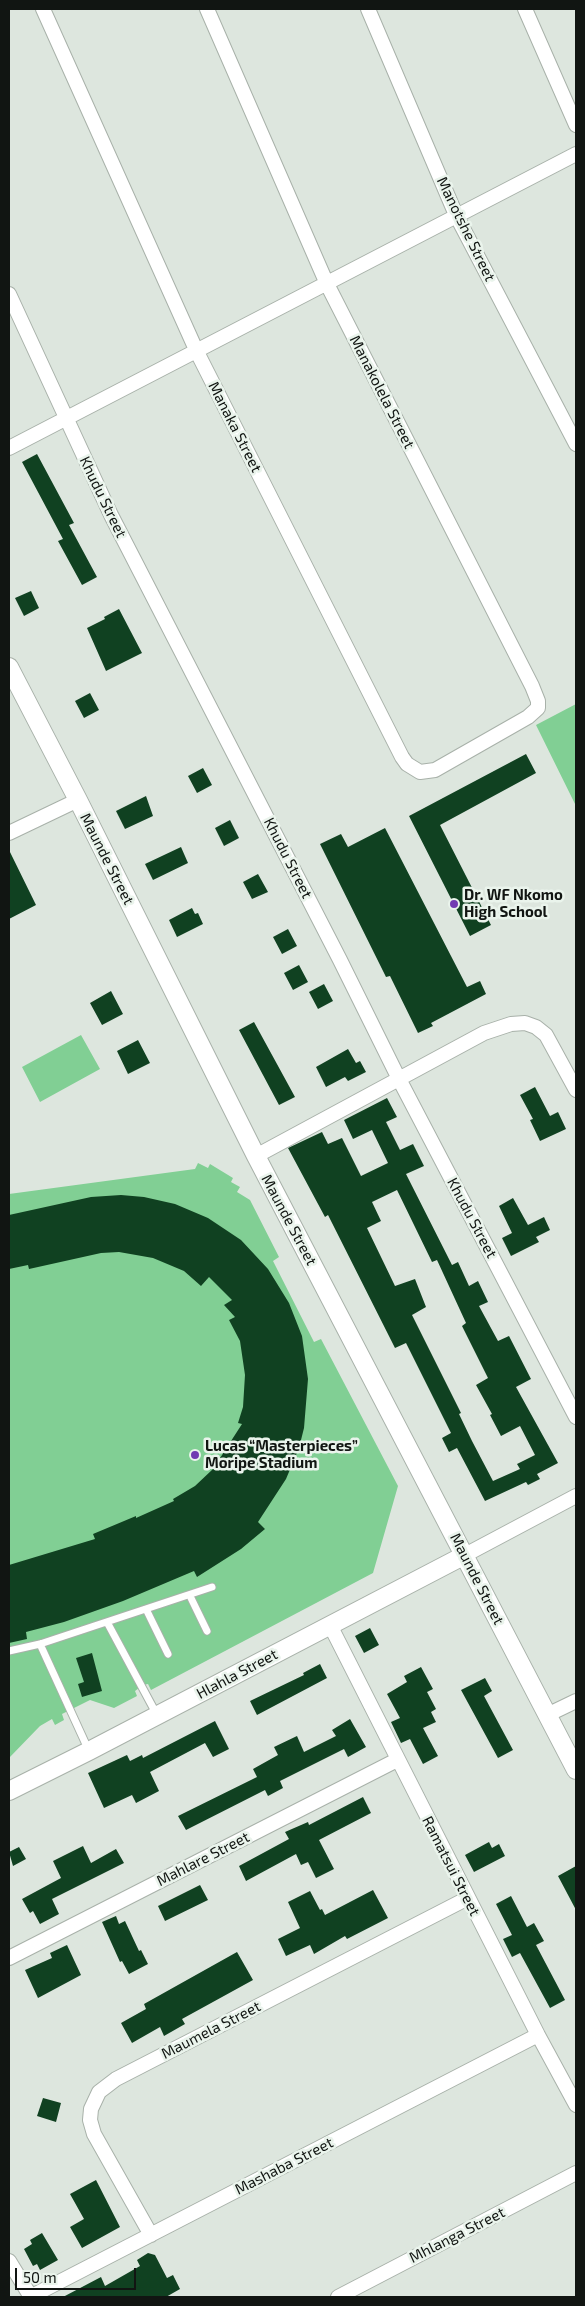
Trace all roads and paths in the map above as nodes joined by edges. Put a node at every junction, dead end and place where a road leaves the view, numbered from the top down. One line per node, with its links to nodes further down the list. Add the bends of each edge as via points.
1 (43, 9): 10 (street, Manaka Street)
2 (207, 9): 8 (street, Manakolela Street)
3 (368, 9): 7 (street, Manotshe Street)
4 (525, 9): 5 (street)
5 (576, 125)
6 (576, 154): 7 (street)
7 (456, 216): 8 (street); 12 (street, Manotshe Street)
8 (327, 284): 10 (street); 15 (street, Manakolela Street, via 535,694 538,708 535,712)
9 (9, 294): 11 (street, Khudu Street)
10 (197, 352): 11 (street); 15 (street, Manaka Street, via 402,757 414,769 427,771 442,767)
11 (65, 418): 13 (street); 18 (street, Khudu Street)
12 (576, 444)
13 (9, 448)
14 (9, 668): 16 (street, Maunde Street)
15 (481, 744)
16 (78, 800): 17 (street); 20 (street, Maunde Street)
17 (9, 833)
18 (398, 1078): 19 (street, via 499,1027 525,1023 546,1035); 20 (street); 21 (street, Khudu Street)
19 (576, 1090)
20 (256, 1156): 23 (street, Maunde Street)
21 (576, 1417)
22 (576, 1496): 23 (street)
23 (465, 1555): 28 (street, Hlahla Street); 34 (street, Maunde Street)
24 (212, 1587): 25 (lane)
25 (190, 1596): 26 (lane); 29 (lane)
26 (146, 1609): 27 (lane); 32 (lane)
27 (107, 1622): 30 (lane); 35 (lane)
28 (330, 1625): 35 (street, Hlahla Street); 37 (street, Ramatsui Street)
29 (207, 1631)
30 (40, 1644): 31 (lane); 36 (lane)
31 (9, 1651)
32 (168, 1654)
33 (576, 1701): 34 (street)
34 (548, 1715): 38 (street, Maunde Street)
35 (158, 1716): 36 (street, Hlahla Street)
36 (89, 1751): 39 (street, Hlahla Street)
37 (397, 1760): 40 (street, Ramatsui Street); 41 (street, Mahlare Street)
38 (576, 1770)
39 (9, 1791)
40 (468, 1898): 42 (street, Ramatsui Street); 45 (street, Maumela Street, via 116,2079 99,2092 91,2110 94,2134)
41 (9, 1958)
42 (538, 2035): 43 (street, Ramatsui Street); 45 (street, Mashaba Street)
43 (576, 2104)
44 (576, 2173): 48 (street, Mhlanga Street)
45 (150, 2235): 47 (street, Mashaba Street)
46 (9, 2261): 47 (street)
47 (30, 2297)
48 (338, 2297)

